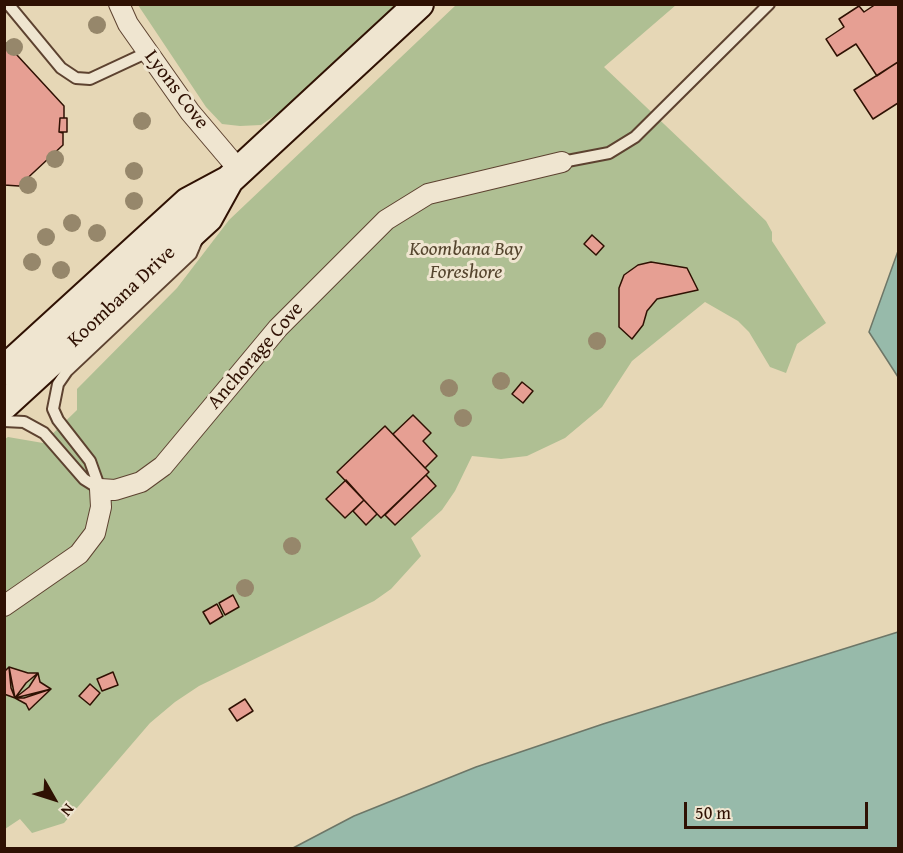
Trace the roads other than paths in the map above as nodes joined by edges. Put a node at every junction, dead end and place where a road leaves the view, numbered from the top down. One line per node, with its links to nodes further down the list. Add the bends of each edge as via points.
1 (8, 4): 5 (lane, via 61,68 76,78 90,79)
2 (119, 4): 5 (street, Lyons Cove)
3 (419, 4): 7 (main road, Koombana Drive)
4 (769, 4): 6 (lane, via 635,137 609,153)
5 (148, 52): 7 (street, Lyons Cove)
6 (562, 162): 12 (street, Anchorage Cove, via 428,194 386,220 278,328 163,466 141,482 114,490)
7 (234, 175): 8 (main road, Koombana Drive); 9 (main road, Koombana Drive, via 188,202)
8 (208, 218): 10 (main road, Koombana Drive); 12 (lane, via 190,254 58,384 53,409 90,461)
9 (4, 370)
10 (4, 405)
11 (4, 421): 12 (lane, via 24,422 44,434 84,479)
12 (100, 489): 13 (street, via 99,520 88,544 67,564)
13 (4, 606)

